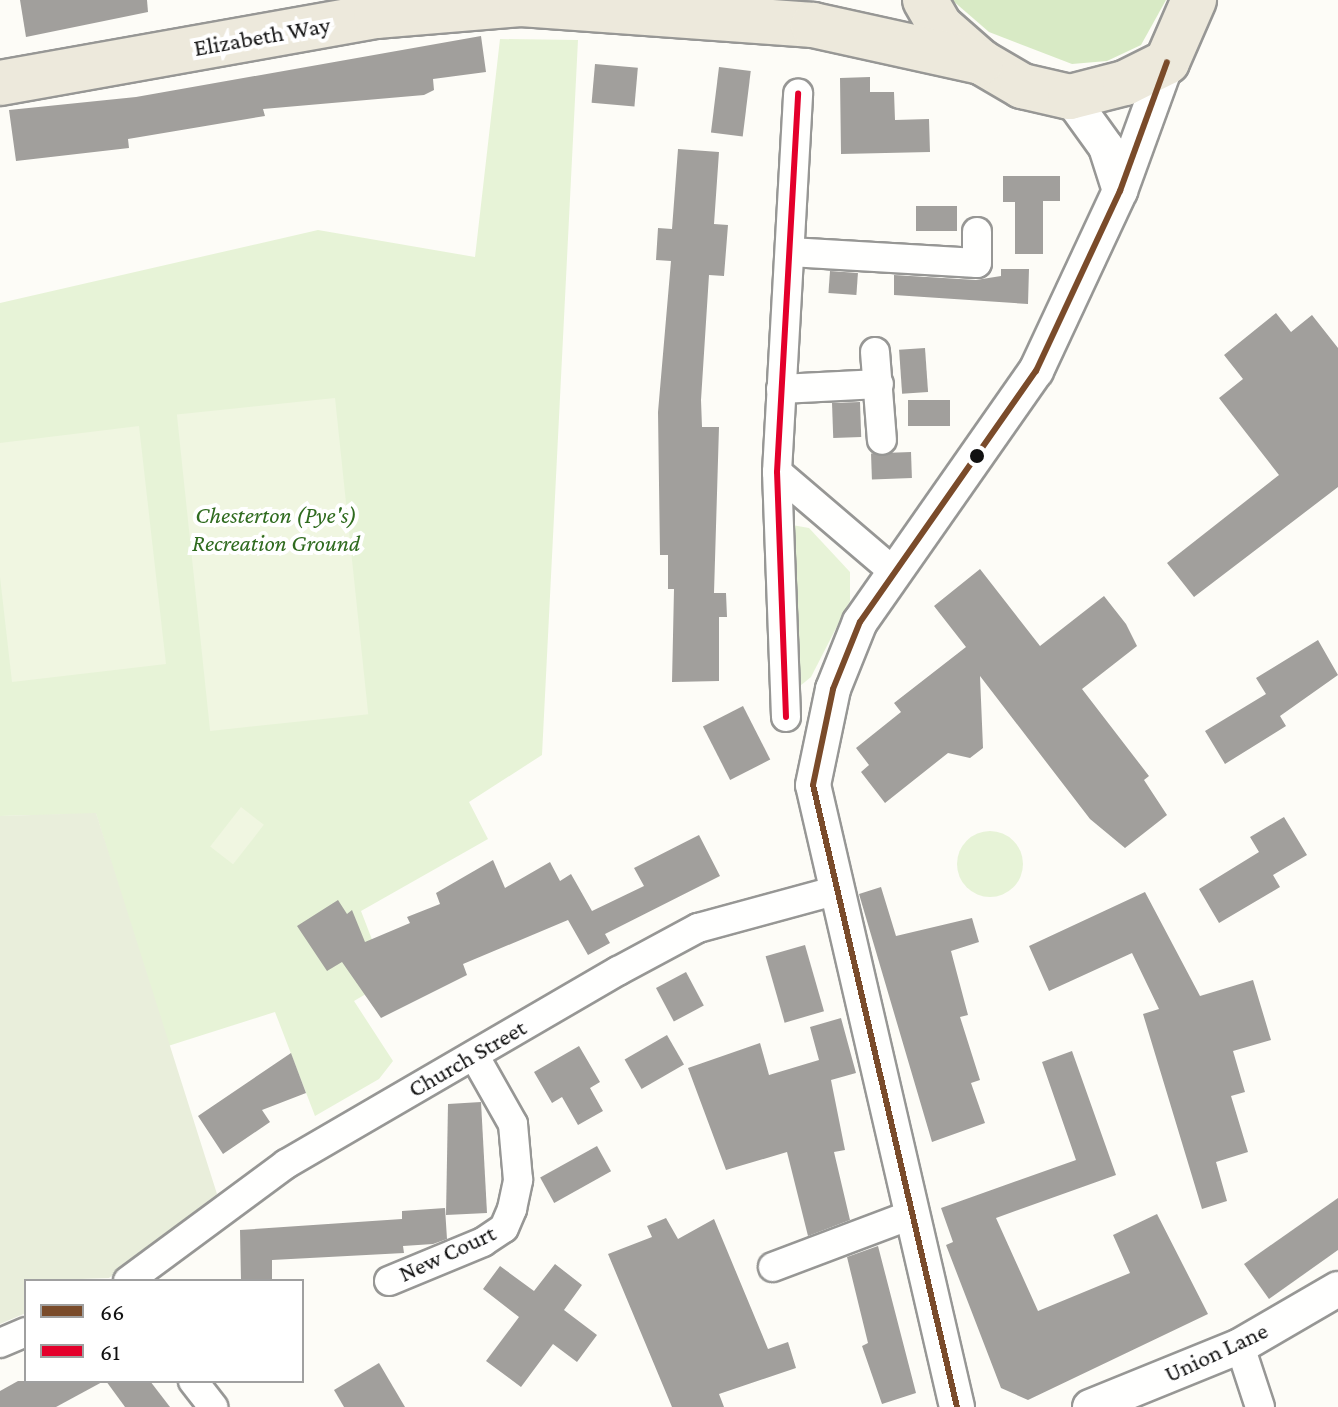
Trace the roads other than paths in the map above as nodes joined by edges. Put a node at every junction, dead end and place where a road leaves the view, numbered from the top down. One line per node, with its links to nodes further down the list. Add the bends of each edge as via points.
1 (848, 0): 4 (main road)
2 (925, 0): 5 (main road, via 940,26)
3 (1194, 0): 6 (main road)
4 (813, 25): 5 (main road, Elizabeth Way); 7 (main road, Elizabeth Way, via 521,4 459,7)
5 (981, 62): 9 (main road, via 1022,86)
6 (1167, 62): 9 (main road, via 1125,83); 10 (street)
7 (0, 83)
8 (798, 94): 12 (street)
9 (1070, 97): 10 (street, via 1106,147)
10 (1120, 191): 18 (street, via 1036,371)
11 (977, 232): 12 (street, via 977,263)
12 (790, 252): 15 (street)
13 (875, 352): 14 (street)
14 (879, 384): 15 (street); 16 (street)
15 (781, 389): 17 (street)
16 (882, 440)
17 (777, 472): 18 (street); 19 (street)
18 (893, 571): 20 (street, via 860,622 833,689 813,785)
19 (786, 717)
20 (834, 891): 21 (street, Church Street, via 698,928); 22 (street, via 886,1082)
21 (474, 1055): 24 (street, Church Street, via 286,1164); 25 (street, New Court, via 513,1124 518,1180 504,1228)
22 (908, 1216): 23 (street); 32 (street)
23 (773, 1267)
24 (131, 1279)
25 (389, 1281)
26 (1338, 1289): 29 (street, Union Lane)
27 (24, 1333): 28 (street)
28 (0, 1343)
29 (1240, 1346): 33 (street, Union Lane); 34 (street)
30 (195, 1383): 31 (street)
31 (213, 1407)
32 (957, 1407)
33 (1090, 1407)
34 (1260, 1407)

